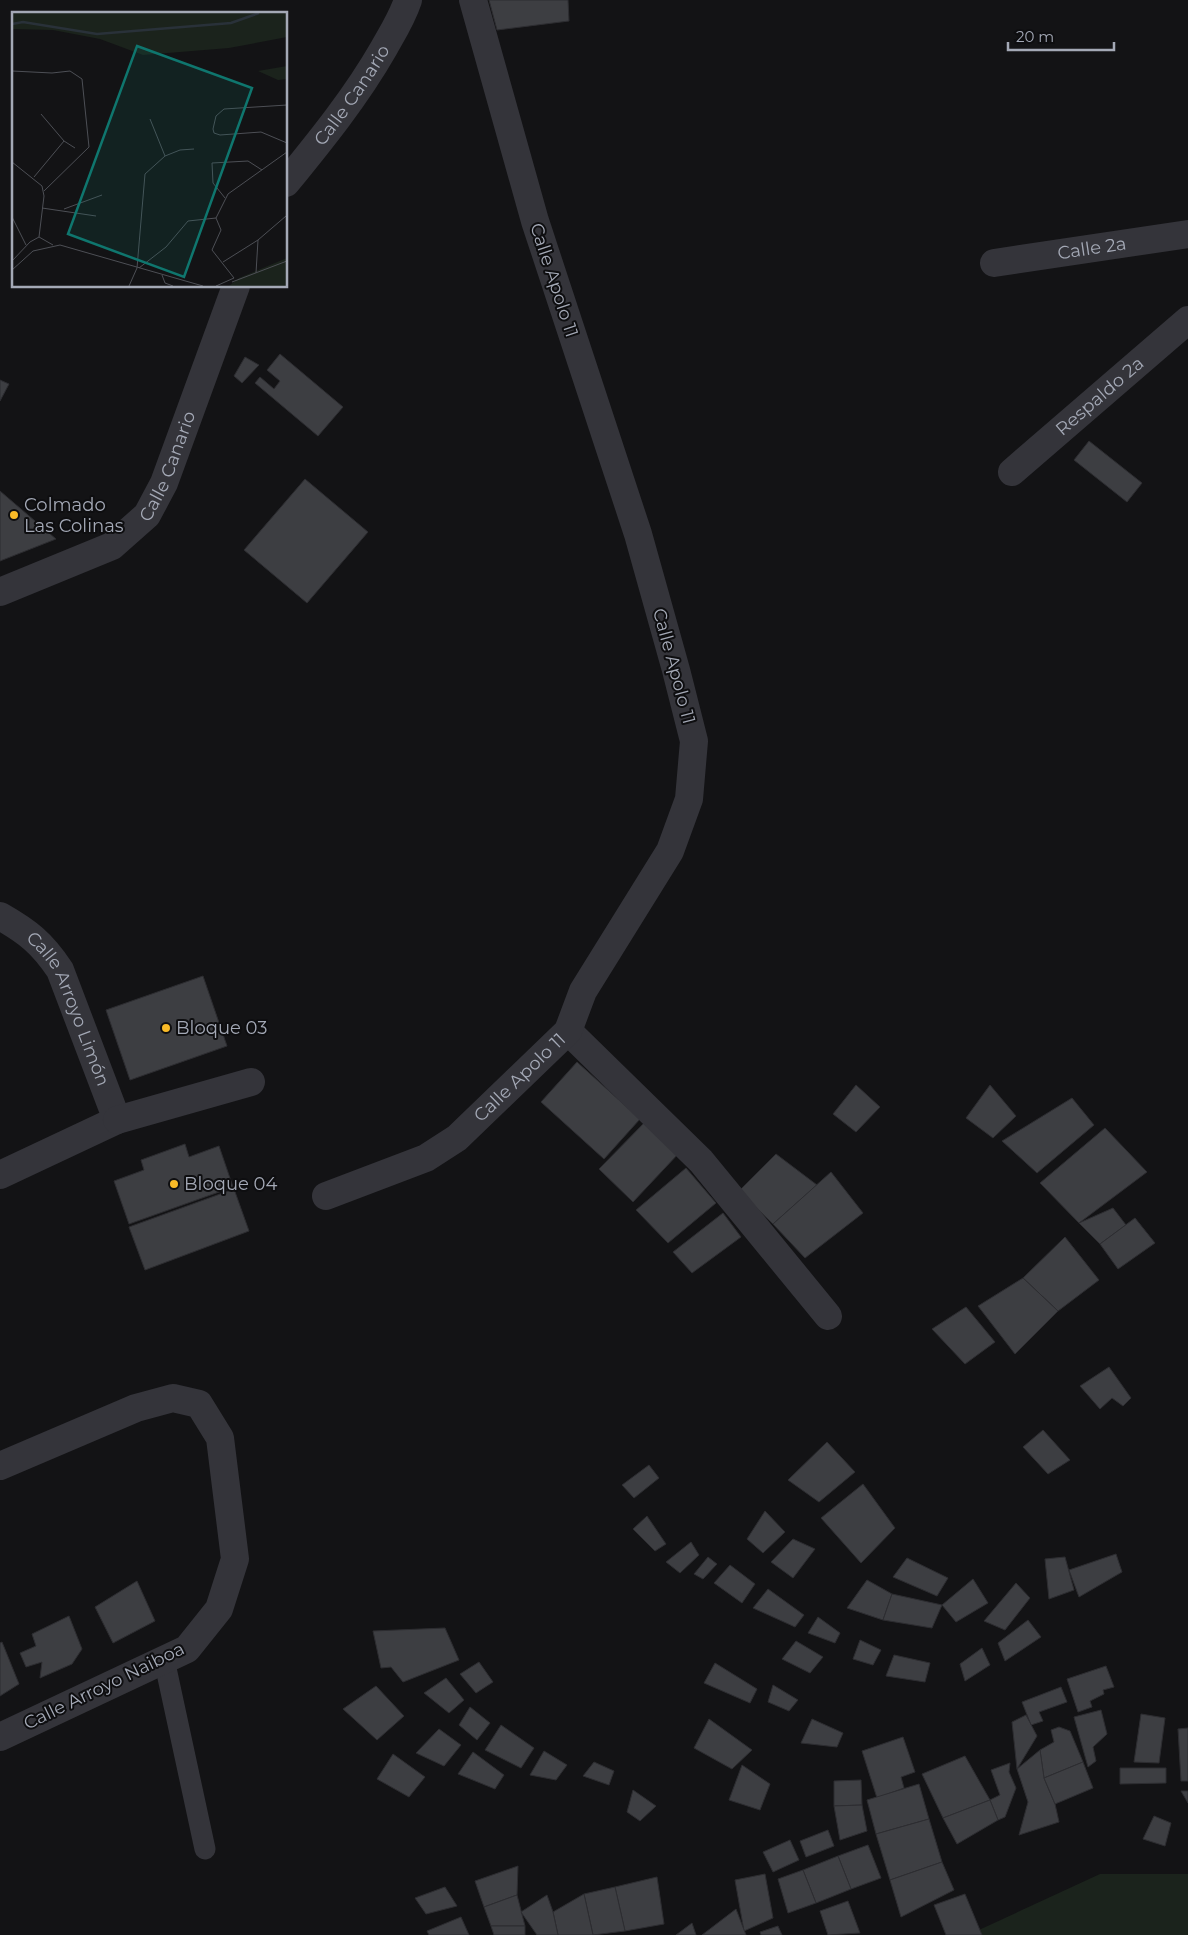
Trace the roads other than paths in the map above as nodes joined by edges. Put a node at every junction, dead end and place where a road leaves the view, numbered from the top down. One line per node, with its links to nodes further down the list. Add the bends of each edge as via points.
1 (408, 0): 3 (street, Calle Canario, via 403,15 369,74 326,135)
2 (473, 0): 11 (street, Calle Apolo 11, via 535,221 638,534 694,741 689,799 670,851 583,990)
3 (288, 181)
4 (1188, 234): 5 (street, Calle 2a)
5 (994, 263)
6 (235, 288): 9 (street, Calle Canario, via 164,482 147,515 112,546)
7 (1188, 320): 8 (street, Respaldo 2a)
8 (1012, 472)
9 (0, 592)
10 (0, 916): 13 (street, Calle Arroyo Limón, via 28,931 46,948 60,970)
11 (568, 1031): 15 (street, Calle Apolo 11, via 457,1138 426,1158); 16 (street, via 701,1161)
12 (251, 1082): 13 (street)
13 (116, 1120): 14 (street)
14 (0, 1175)
15 (326, 1196)
16 (828, 1316)
17 (0, 1466): 18 (street, Calle Arroyo Naiboa, via 136,1408 173,1398 199,1404 220,1438 235,1560 219,1609 187,1649)
18 (164, 1659): 19 (street, Calle Arroyo Naiboa); 20 (lane)
19 (0, 1737)
20 (205, 1849)

